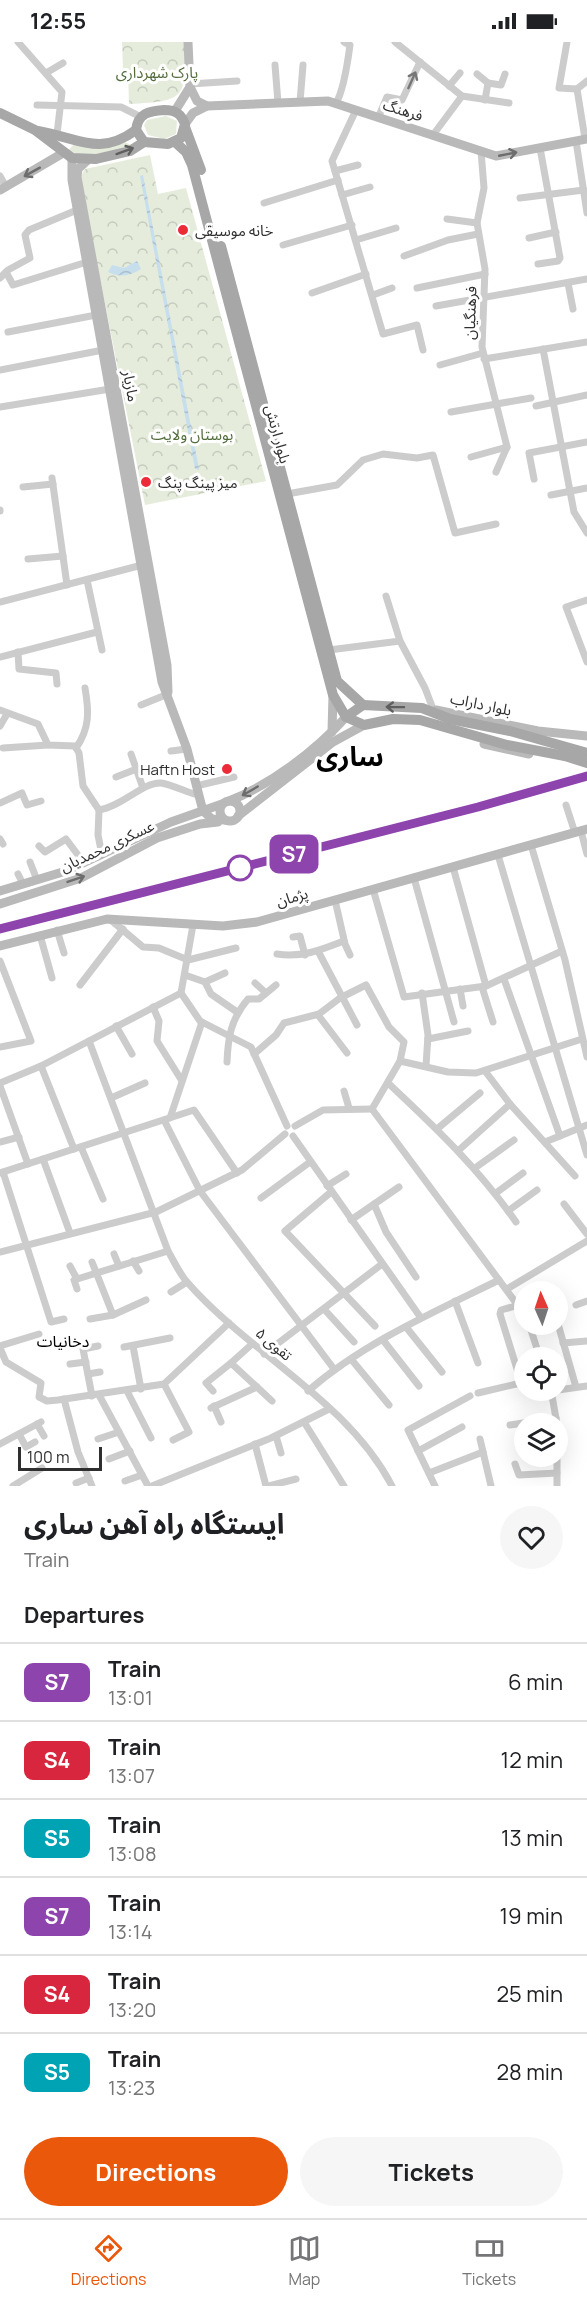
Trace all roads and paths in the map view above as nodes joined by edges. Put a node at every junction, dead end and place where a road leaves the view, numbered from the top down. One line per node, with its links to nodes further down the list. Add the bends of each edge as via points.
1 (18, 42): 10 (street)
2 (188, 42): 17 (main road)
3 (344, 42): 24 (street, via 350,45 348,61 342,93)
4 (394, 42): 6 (street)
5 (567, 42): 19 (street, via 559,88)
6 (420, 62): 18 (street); 33 (street, one-way to 6, via 387,97 402,100)
7 (63, 63): 10 (street)
8 (275, 65): 23 (street)
9 (303, 65): 22 (street)
10 (46, 73): 27 (street, via 63,92)
11 (460, 73): 18 (street)
12 (477, 74): 16 (street)
13 (504, 74): 16 (street, via 501,85)
14 (237, 81): 17 (street)
15 (587, 81): 19 (street)
16 (489, 84): 21 (street)
17 (190, 86): 28 (main road, via 197,101); 30 (main road)
18 (449, 86): 20 (street)
19 (577, 89): 40 (street)
20 (462, 96): 21 (street); 38 (street)
21 (485, 100): 25 (street)
22 (300, 102): 23 (main road, فرهنگ); 24 (main road, فرهنگ)
23 (278, 103): 28 (main road, فرهنگ)
24 (336, 103): 29 (main road, فرهنگ)
25 (509, 103)
26 (37, 105): 27 (street)
27 (62, 106): 32 (street, via 121,107); 37 (street)
28 (207, 106): 34 (main road, via 193,113)
29 (356, 110): 33 (main road, فرهنگ); 48 (street, via 332,161)
30 (175, 111): 32 (main road, via 154,111); 34 (main road)
31 (0, 113): 35 (main road)
32 (141, 117): 36 (main road)
33 (378, 118): 38 (main road, فرهنگ)
34 (185, 125): 42 (main road, via 181,138); 72 (main road, بلوار ارتش, via 199,164)
35 (35, 130): 37 (main road); 45 (main road)
36 (136, 130): 39 (main road, via 112,144); 41 (main road)
37 (57, 134): 39 (main road)
38 (433, 135): 44 (main road, فرهنگ)
39 (76, 140): 45 (main road, via 65,144)
40 (583, 140): 43 (main road, فرهنگ); 53 (street)
41 (144, 142): 42 (main road); 46 (main road, one-way to 41, via 129,151)
42 (175, 142): 72 (main road, بلوار ارتش, via 192,165)
43 (540, 148): 44 (main road, فرهنگ, one-way to 43, via 498,156); 54 (street)
44 (481, 151): 61 (street, فرهنگیان, via 484,188)
45 (67, 155): 46 (main road); 51 (main road, one-way to 51); 58 (main road, مازیار)
46 (89, 159): 93 (main road, مازیار, via 78,169 77,177)
47 (358, 165): 48 (street)
48 (335, 171): 50 (street)
49 (0, 176): 51 (street)
50 (338, 180): 55 (street); 57 (street)
51 (3, 188)
52 (370, 188): 55 (street)
53 (584, 190): 54 (street); 59 (street)
54 (549, 194): 56 (street); 64 (street)
55 (342, 195): 62 (street)
56 (520, 198)
57 (264, 203)
58 (77, 210): 70 (main road, مازیار); 73 (street, via 29,230 26,235 30,258)
59 (587, 213)
60 (447, 219): 61 (street)
61 (477, 224): 65 (street, فرهنگیان)
62 (352, 225): 67 (street); 68 (street)
63 (396, 228): 67 (street)
64 (556, 232): 66 (street); 71 (street, via 560,260)
65 (478, 234): 69 (street); 75 (street, فرهنگیان)
66 (530, 238)
67 (356, 240): 74 (street)
68 (283, 245)
69 (404, 256)
70 (87, 262): 73 (street, via 13,285); 86 (main road, مازیار)
71 (538, 264)
72 (223, 267): 113 (main road, بلوار ارتش)
73 (6, 272): 76 (street)
74 (366, 274): 81 (street); 82 (street)
75 (485, 274): 80 (street); 83 (street, فرهنگیان)
76 (0, 278)
77 (587, 279): 78 (street)
78 (568, 283): 83 (street); 85 (street)
79 (392, 288): 82 (street)
80 (417, 288)
81 (312, 293)
82 (373, 295): 91 (street, via 383,334 417,326)
83 (485, 298): 84 (street); 92 (street, فرهنگیان)
84 (436, 306)
85 (573, 309)
86 (96, 315): 87 (street); 90 (main road, مازیار)
87 (8, 332)
88 (587, 342): 89 (street)
89 (543, 349): 92 (street); 99 (street)
90 (103, 350): 93 (main road, مازیار); 95 (street)
91 (423, 350)
92 (484, 356): 94 (street); 100 (street, فرهنگیان)
93 (108, 362): 96 (main road, مازیار); 115 (main road, مازیار)
94 (440, 365)
95 (0, 370)
96 (110, 389): 102 (street); 115 (main road, مازیار)
97 (587, 395): 99 (street)
98 (531, 398): 100 (street)
99 (554, 401): 101 (street); 106 (street)
100 (496, 404): 103 (street); 105 (street, فرهنگیان)
101 (536, 406)
102 (0, 407)
103 (451, 412)
104 (587, 442): 106 (street)
105 (507, 447): 107 (street); 108 (street)
106 (563, 447): 109 (street, via 529,453); 112 (street)
107 (471, 457)
108 (496, 472)
109 (534, 479)
110 (23, 487): 119 (street, via 53,481)
111 (587, 488): 112 (street)
112 (570, 491): 114 (street); 117 (street, via 574,512)
113 (283, 495): 116 (street, via 337,485 363,460 383,454 417,458 433,455 455,533); 118 (main road, بلوار ارتش)
114 (551, 495)
115 (135, 507): 121 (main road, مازیار); 135 (main road, مازیار)
116 (496, 524)
117 (587, 533)
118 (293, 535): 130 (main road, بلوار ارتش); 139 (main road, بلوار ارتش)
119 (63, 556): 120 (street); 123 (street)
120 (28, 559)
121 (142, 565): 122 (street); 135 (main road, مازیار)
122 (87, 579): 123 (street); 127 (street)
123 (67, 585): 126 (street)
124 (386, 596): 128 (street)
125 (587, 600): 131 (street, via 566,607)
126 (0, 602)
127 (97, 632): 129 (street); 132 (street)
128 (400, 641): 130 (street); 142 (street, via 425,688)
129 (102, 650)
130 (329, 650): 141 (main road, بلوار ارتش, via 337,681)
131 (585, 651): 134 (street)
132 (18, 652): 133 (street); 136 (street, via 20,669 56,673)
133 (0, 657)
134 (587, 662)
135 (165, 676): 138 (main road, مازیار)
136 (57, 684)
137 (85, 688): 152 (street, via 88,717 85,735)
138 (168, 694): 140 (street); 153 (main road, مازیار)
139 (333, 695): 144 (main road, بلوار ارتش); 148 (main road)
140 (141, 705)
141 (365, 705): 142 (main road, بلوار داراب, one-way to 141); 144 (main road); 146 (main road)
142 (428, 709): 149 (main road, بلوار داراب); 155 (main road)
143 (4, 712): 147 (street); 150 (street, via 38,724)
144 (346, 717): 146 (main road); 148 (main road, عسکری محمدیان)
145 (420, 720): 146 (main road); 155 (main road, via 507,745); 157 (main road, via 505,750)
146 (368, 723): 169 (main road, عسکری محمدیان, via 339,738)
147 (0, 726)
148 (332, 732): 165 (main road, عسکری محمدیان, one-way to 165, via 265,782)
149 (584, 736)
150 (48, 745): 151 (street); 152 (street, via 71,744)
151 (3, 748)
152 (76, 748): 167 (street, via 83,786)
153 (187, 749): 154 (street); 162 (main road, مازیار)
154 (171, 751)
155 (566, 751): 157 (main road, bridge)
156 (131, 754): 158 (street)
157 (586, 759)
158 (135, 770): 159 (street); 161 (street)
159 (116, 777)
160 (234, 777): 162 (street)
161 (143, 788): 162 (street, via 159,783); 167 (street, via 129,799)
162 (197, 790): 165 (main road, via 210,802); 168 (main road, مازیار)
163 (41, 801): 164 (street, via 27,805 22,793)
164 (0, 803)
165 (225, 803): 168 (main road, عسکری محمدیان); 169 (main road, via 238,806); 170 (main road, via 220,812)
166 (566, 805): 171 (street)
167 (99, 810): 175 (street)
168 (203, 811): 170 (main road, via 212,819); 175 (main road, عسکری محمدیان)
169 (238, 816): 170 (main road, عسکری محمدیان)
170 (226, 820): 187 (main road, عسکری محمدیان, one-way to 170, via 81,878 157,838)
171 (581, 831): 172 (main road, پژمان); 174 (street)
172 (531, 845): 176 (main road, پژمان); 198 (street)
173 (39, 846): 178 (street, via 45,852 66,839)
174 (587, 854)
175 (102, 855): 178 (main road, عسکری محمدیان)
176 (498, 855): 179 (main road, پژمان); 205 (street)
177 (30, 862): 182 (street)
178 (84, 863): 182 (main road, عسکری محمدیان)
179 (453, 867): 181 (main road, پژمان); 214 (street)
180 (18, 874): 183 (street)
181 (414, 878): 184 (main road, پژمان); 216 (street)
182 (37, 880): 183 (main road, عسکری محمدیان)
183 (23, 884): 185 (main road, عسکری محمدیان)
184 (373, 890): 186 (main road, پژمان); 219 (street, via 405,997)
185 (0, 891)
186 (336, 900): 189 (main road, پژمان, via 240,925); 194 (street)
187 (0, 904)
188 (107, 919): 189 (main road, پژمان); 190 (street); 191 (main road, پژمان)
189 (193, 925): 203 (street)
190 (123, 929): 203 (street, via 143,947 159,948); 212 (street)
191 (57, 930): 192 (main road, پژمان); 199 (street)
192 (40, 935): 195 (main road, پژمان); 208 (street)
193 (293, 937): 201 (street, via 300,936)
194 (344, 941): 197 (street); 202 (street)
195 (0, 946)
196 (236, 948): 203 (street)
197 (318, 951): 201 (street); 220 (street)
198 (562, 951): 205 (street); 233 (street)
199 (64, 953)
200 (277, 954): 201 (street)
201 (305, 955)
202 (350, 955)
203 (188, 960): 207 (street)
204 (0, 961): 236 (street, via 31,1041)
205 (531, 966): 209 (street); 235 (street)
206 (225, 973): 210 (street)
207 (185, 975): 210 (street); 217 (street)
208 (52, 978)
209 (504, 979): 214 (street); 240 (street)
210 (205, 982): 223 (street, via 211,994)
211 (255, 982): 218 (street)
212 (80, 985)
213 (276, 985): 218 (street)
214 (484, 987): 215 (street); 227 (street)
215 (460, 989): 216 (street); 221 (street)
216 (445, 990): 219 (street); 226 (street)
217 (181, 993): 222 (street); 225 (street)
218 (266, 993): 223 (street, via 259,999 248,999)
219 (422, 993): 232 (street)
220 (342, 997): 224 (street); 228 (street); 242 (street, via 366,985 389,1027 404,1042)
221 (463, 1006)
222 (153, 1007): 229 (street); 247 (street, via 159,1021 157,1041)
223 (237, 1012): 231 (street)
224 (318, 1015): 237 (street); 239 (street, via 284,1023)
225 (202, 1022): 231 (street); 247 (street)
226 (454, 1022)
227 (493, 1022)
228 (357, 1025)
229 (116, 1026): 234 (street); 238 (street)
230 (468, 1031): 232 (street)
231 (228, 1035): 239 (street, via 251,1047); 243 (street)
232 (428, 1039): 245 (street)
233 (582, 1039): 235 (street); 241 (street)
234 (89, 1041): 244 (street); 254 (street, تقوی ۵)
235 (554, 1046): 240 (street); 260 (street)
236 (0, 1047)
237 (347, 1053)
238 (132, 1054)
239 (254, 1054): 262 (street)
240 (531, 1054): 246 (street); 264 (street)
241 (587, 1057)
242 (400, 1061): 245 (street); 249 (street)
243 (227, 1062)
244 (41, 1066): 250 (street); 269 (street)
245 (426, 1066): 246 (street, via 448,1072)
246 (485, 1071): 255 (street)
247 (182, 1081): 258 (street)
248 (145, 1083): 254 (street)
249 (388, 1083): 257 (street); 261 (street)
250 (0, 1085): 253 (street)
251 (344, 1091): 256 (street)
252 (480, 1093): 261 (street)
253 (2, 1095): 265 (street)
254 (111, 1098): 263 (street, تقوی ۵)
255 (510, 1104): 268 (street); 270 (street)
256 (349, 1108): 257 (street); 262 (street, via 323,1110)
257 (372, 1110): 310 (street)
258 (167, 1119): 263 (street); 277 (street, via 194,1110); 284 (street)
259 (587, 1125): 260 (street)
260 (579, 1128): 264 (street); 271 (street)
261 (437, 1130): 270 (street)
262 (290, 1131): 273 (street); 277 (street)
263 (124, 1133): 269 (street); 291 (street, تقوی ۵)
264 (560, 1136): 268 (street)
265 (19, 1137): 267 (street); 274 (street)
266 (514, 1140): 275 (street)
267 (0, 1142)
268 (545, 1142): 280 (street)
269 (78, 1148): 272 (street); 287 (street)
270 (459, 1150): 275 (street)
271 (587, 1155)
272 (44, 1159): 274 (street); 294 (street)
273 (310, 1162): 282 (street); 286 (street)
274 (28, 1164): 276 (street)
275 (475, 1168): 285 (street)
276 (2, 1172): 297 (street)
277 (237, 1173): 284 (street)
278 (523, 1173): 285 (street)
279 (346, 1174): 282 (street)
280 (575, 1176)
281 (399, 1187): 288 (street)
282 (329, 1189): 292 (street); 315 (street, via 285,1231)
283 (537, 1190): 290 (street)
284 (200, 1191): 291 (street); 328 (street)
285 (496, 1193): 290 (street)
286 (261, 1198)
287 (103, 1199)
288 (374, 1204): 292 (street); 308 (street, via 386,1232)
289 (564, 1204): 295 (street)
290 (508, 1211): 293 (street)
291 (156, 1212): 294 (street); 298 (street, تقوی ۵)
292 (351, 1220): 303 (street)
293 (516, 1222)
294 (70, 1233): 297 (street)
295 (587, 1234)
296 (587, 1241): 313 (street)
297 (26, 1245): 299 (street); 325 (street, via 51,1322)
298 (168, 1251): 301 (street); 311 (street, تقوی ۵)
299 (0, 1252)
300 (114, 1254): 305 (street)
301 (134, 1261): 305 (street); 306 (street)
302 (92, 1262): 307 (street)
303 (382, 1264): 315 (street); 324 (street)
304 (70, 1266): 309 (street)
305 (119, 1266): 307 (street)
306 (139, 1271)
307 (96, 1273): 309 (street); 323 (street)
308 (416, 1277)
309 (75, 1280): 312 (street)
310 (499, 1280): 313 (street); 318 (street)
311 (187, 1282): 314 (street); 327 (street, تقوی ۵)
312 (77, 1289)
313 (507, 1289): 316 (street)
314 (171, 1292)
315 (345, 1294): 322 (street); 329 (street)
316 (514, 1298)
317 (146, 1300): 323 (street)
318 (455, 1301): 324 (street); 348 (street)
319 (587, 1301): 320 (street)
320 (576, 1305)
321 (514, 1306): 344 (street, via 500,1314)
322 (324, 1309): 328 (street); 336 (street)
323 (113, 1315): 326 (street)
324 (420, 1318): 330 (street)
325 (64, 1319)
326 (90, 1319)
327 (229, 1323): 338 (street, تقوی ۵); 354 (street)
328 (301, 1326): 343 (street); 350 (street)
329 (375, 1326)
330 (406, 1327): 334 (street); 352 (street)
331 (39, 1334): 341 (street)
332 (561, 1335): 337 (street)
333 (170, 1338): 340 (street)
334 (383, 1340): 345 (street); 356 (street)
335 (587, 1341): 337 (street)
336 (354, 1342)
337 (563, 1343): 359 (street)
338 (252, 1344): 343 (street, تقوی ۵); 347 (street)
339 (98, 1346): 346 (street, via 83,1349)
340 (133, 1346): 342 (street); 361 (street)
341 (0, 1347): 368 (street, via 6,1362 41,1383 39,1396 47,1401)
342 (124, 1347)
343 (264, 1354): 364 (street, تقوی ۵)
344 (514, 1355)
345 (351, 1359): 350 (street); 370 (street)
346 (86, 1362): 349 (street); 353 (street)
347 (231, 1362): 358 (street); 363 (street, via 206,1383)
348 (478, 1363)
349 (70, 1364)
350 (334, 1369): 364 (street)
351 (100, 1372): 353 (street)
352 (442, 1372)
353 (88, 1374): 366 (street)
354 (164, 1384): 361 (street); 384 (street, via 189,1432)
355 (514, 1384): 365 (street)
356 (420, 1386)
357 (587, 1386): 359 (street)
358 (257, 1387): 369 (street); 372 (street, via 212,1407)
359 (576, 1387): 360 (street)
360 (568, 1388)
361 (141, 1389): 362 (street)
362 (127, 1391): 366 (street); 381 (street)
363 (213, 1391)
364 (308, 1391): 371 (street, تقوی ۵)
365 (478, 1393)
366 (95, 1395): 368 (street); 377 (street)
367 (470, 1396): 389 (street, via 408,1430)
368 (64, 1399): 399 (street)
369 (272, 1401)
370 (389, 1405)
371 (329, 1409): 373 (street); 409 (street, تقوی ۵, via 362,1443)
372 (222, 1422)
373 (304, 1422): 380 (street); 408 (street)
374 (510, 1425): 375 (street)
375 (514, 1425)
376 (462, 1427): 389 (street)
377 (119, 1432): 382 (street); 388 (street)
378 (19, 1434): 379 (street, via 40,1423); 385 (street, via 26,1447); 386 (street)
379 (44, 1436)
380 (276, 1436): 387 (street); 391 (street)
381 (151, 1438)
382 (98, 1439)
383 (480, 1439): 390 (street)
384 (173, 1440)
385 (35, 1442)
386 (0, 1444)
387 (255, 1444): 406 (street); 407 (street)
388 (129, 1451): 392 (street); 398 (street)
389 (418, 1451): 396 (street)
390 (483, 1452): 396 (street); 411 (street)
391 (281, 1453)
392 (109, 1459)
393 (516, 1467): 397 (street, via 519,1475)
394 (556, 1467): 397 (street)
395 (42, 1468): 402 (street)
396 (429, 1473): 410 (street)
397 (556, 1473): 412 (street)
398 (142, 1475): 401 (street); 406 (street)
399 (89, 1478): 403 (street); 405 (street)
400 (296, 1479): 407 (street)
401 (125, 1481)
402 (27, 1483): 404 (street)
403 (76, 1483)
404 (14, 1486)
405 (92, 1486)
406 (150, 1486)
407 (268, 1486)
408 (344, 1486)
409 (392, 1486)
410 (435, 1486)
411 (491, 1486)
412 (557, 1486)

